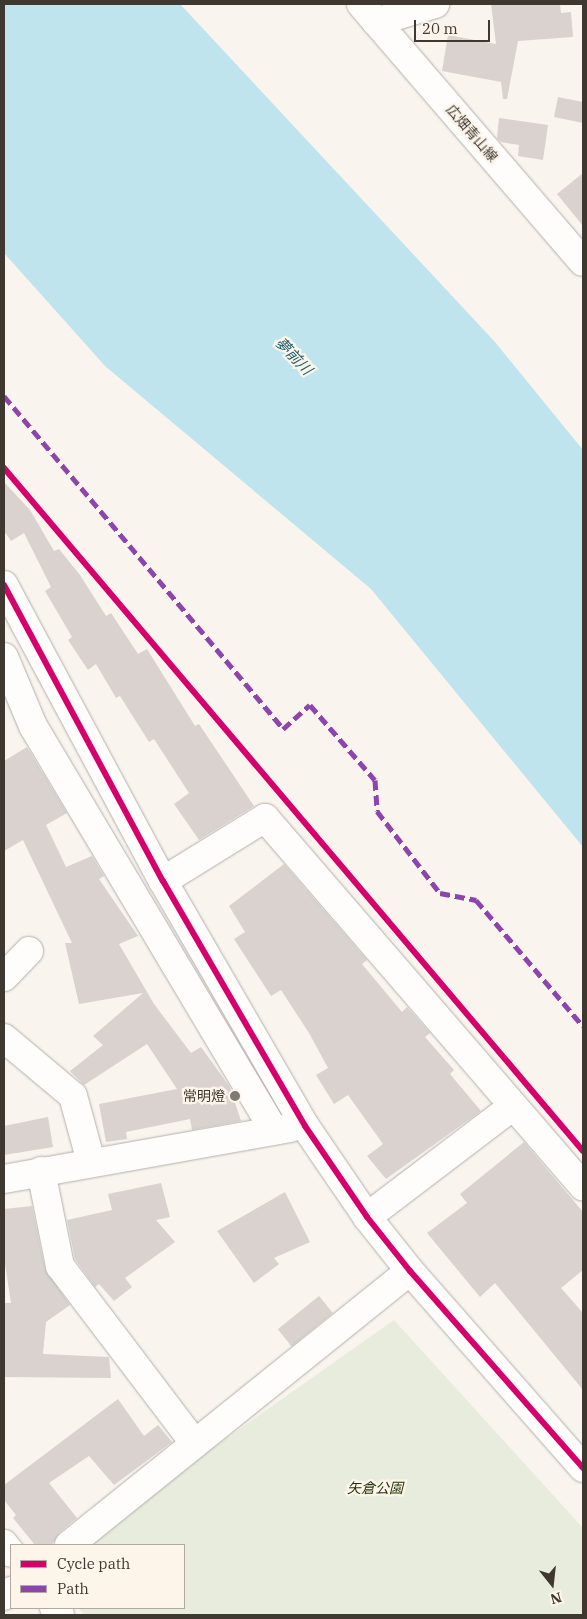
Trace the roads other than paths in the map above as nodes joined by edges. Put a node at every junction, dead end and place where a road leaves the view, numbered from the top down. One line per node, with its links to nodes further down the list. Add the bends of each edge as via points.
1 (436, 4): 2 (street)
2 (368, 13): 3 (street, 広畑青山線)
3 (583, 262)
4 (4, 585): 7 (street)
5 (4, 657): 6 (street)
6 (9, 692): 13 (street)
7 (164, 881): 11 (street, via 265,818); 12 (street)
8 (29, 951): 9 (street)
9 (4, 977)
10 (4, 1038): 14 (street, via 73,1096)
11 (512, 1107): 17 (street); 18 (street)
12 (305, 1126): 13 (street); 18 (street)
13 (274, 1131): 14 (street)
14 (91, 1162): 15 (street)
15 (41, 1172): 16 (street); 20 (street, via 60,1266)
16 (4, 1179)
17 (583, 1187)
18 (367, 1217): 19 (street)
19 (410, 1271): 20 (street); 21 (street)
20 (195, 1444): 22 (street)
21 (583, 1468)
22 (70, 1544)

